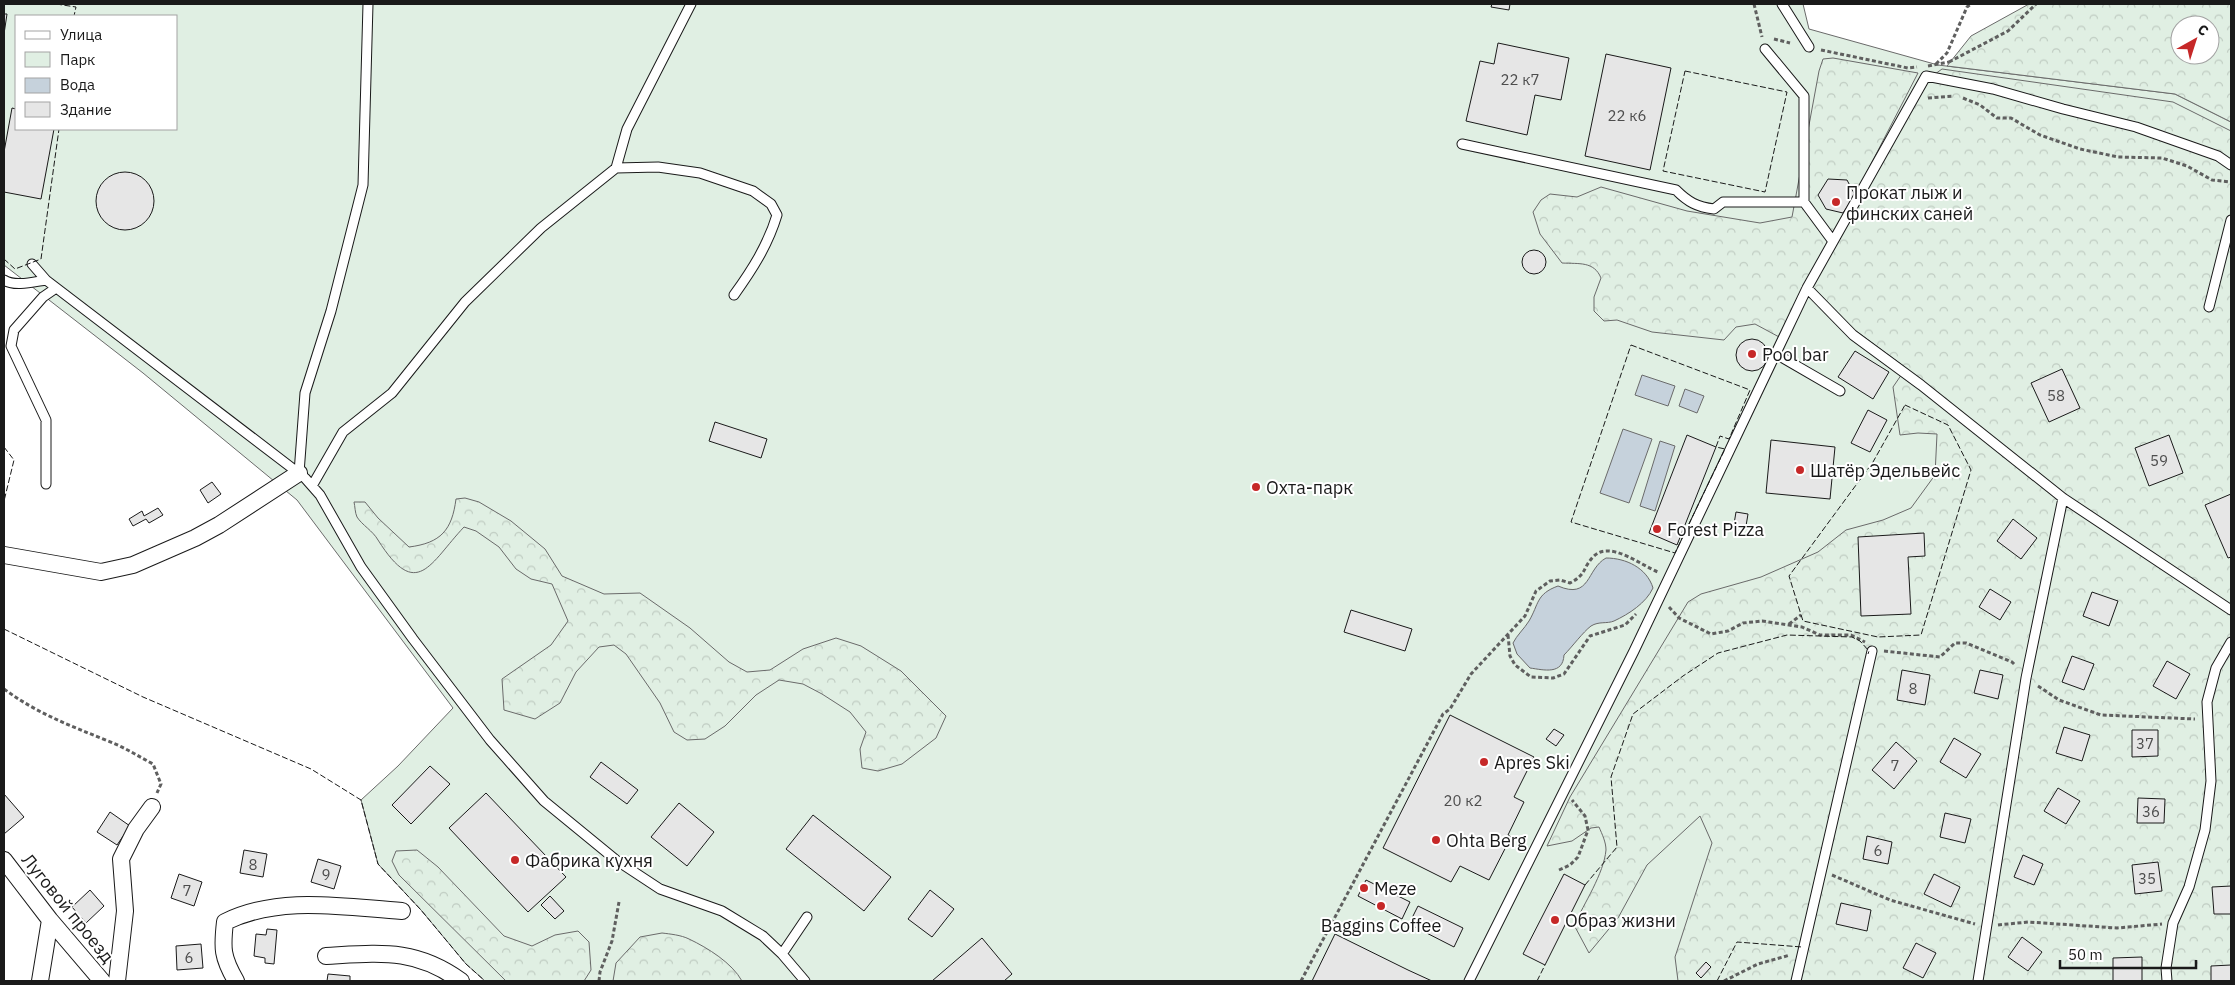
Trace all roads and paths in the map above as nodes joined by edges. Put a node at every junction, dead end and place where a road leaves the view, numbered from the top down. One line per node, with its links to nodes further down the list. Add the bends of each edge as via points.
1 (368, 4): 28 (lane, via 362,185 331,311 306,393)
2 (690, 4): 14 (lane, via 627,129)
3 (1754, 4): 7 (path)
4 (1782, 4): 8 (lane)
5 (1971, 4): 10 (path, via 1947,53)
6 (2036, 4): 8 (path, bridge, via 2008,31 1949,62 1928,66 1908,68)
7 (1762, 36): 8 (path); 9 (path)
8 (1810, 47)
9 (1765, 49): 16 (lane, via 1804,96)
10 (1926, 76): 11 (lane); 13 (lane, via 1993,89 2136,127 2218,156)
11 (1912, 100): 15 (path, via 1956,96 1980,105 1998,118 2011,118 2040,135 2080,149 2118,157 2162,158 2187,166 2212,180); 18 (lane)
12 (1462, 144): 16 (lane, via 1676,190 1686,201 1698,207 1714,208 1723,202)
13 (2231, 165)
14 (616, 168): 24 (lane, via 658,167 700,173 753,191 771,204 777,215 773,228 756,264); 30 (lane, via 541,228 465,302 392,393 344,432)
15 (2231, 182)
16 (1804, 202): 18 (lane)
17 (2231, 220): 25 (lane)
18 (1832, 240): 23 (lane)
19 (32, 264): 21 (lane)
20 (4, 280): 21 (lane, via 25,283)
21 (46, 280): 22 (lane)
22 (56, 288): 28 (lane); 29 (lane, via 14,330 12,346 46,420)
23 (1807, 288): 26 (lane); 31 (lane, via 1853,334)
24 (734, 295)
25 (2209, 307)
26 (1776, 354): 27 (lane); 36 (lane)
27 (1840, 391)
28 (299, 473): 30 (lane); 32 (street, via 211,529 133,566 101,572)
29 (46, 484)
30 (312, 486): 54 (lane, via 361,567 413,639 490,740 544,801 616,860 660,889 722,911 763,936)
31 (2063, 498): 37 (lane); 69 (lane, via 2026,678)
32 (4, 555)
33 (1655, 571): 34 (path); 35 (path); 41 (path, via 1620,552 1595,554 1579,578 1570,583 1550,581 1536,591 1525,616)
34 (1660, 573)
35 (1655, 578)
36 (1662, 593): 40 (path, via 1679,618 1711,634 1728,631 1743,623 1762,621); 45 (lane)
37 (2231, 610)
38 (1640, 611): 41 (path, via 1625,625 1590,636 1564,674 1553,678 1531,677 1515,664 1510,656)
39 (1801, 615): 40 (path)
40 (1788, 625): 43 (path, via 1802,627 1820,636 1851,635 1861,639)
41 (1508, 635): 64 (path, via 1471,674 1450,710 1443,714)
42 (2231, 642): 70 (lane, via 2216,668 2207,702 2211,781 2205,830 2189,887 2172,923)
43 (1872, 651): 53 (lane)
44 (4, 689): 46 (path, via 60,722 110,741 153,764 161,784)
45 (1565, 790): 48 (path, via 1585,816 1588,830 1578,857); 65 (lane)
46 (152, 807): 59 (street, Луговой проезд, via 121,859 125,911)
47 (4, 860): 52 (street, Луговой проезд)
48 (1559, 870)
49 (619, 902): 62 (path, via 612,941)
50 (402, 911): 60 (street, via 309,904 244,912 225,922 223,939 222,948 228,968)
51 (808, 918): 54 (lane)
52 (50, 920): 57 (street); 58 (street, Луговой проезд)
53 (1803, 952): 56 (path, via 1758,964); 68 (lane)
54 (782, 954): 63 (lane)
55 (326, 956): 61 (street, via 404,955 425,960)
56 (1734, 976): 66 (path); 67 (path)
57 (40, 981)
58 (102, 981)
59 (117, 981)
60 (236, 981)
61 (461, 981)
62 (599, 981)
63 (805, 981)
64 (1301, 981)
65 (1469, 981)
66 (1724, 981)
67 (1732, 981)
68 (1796, 981)
69 (1978, 981)
70 (2167, 981)

